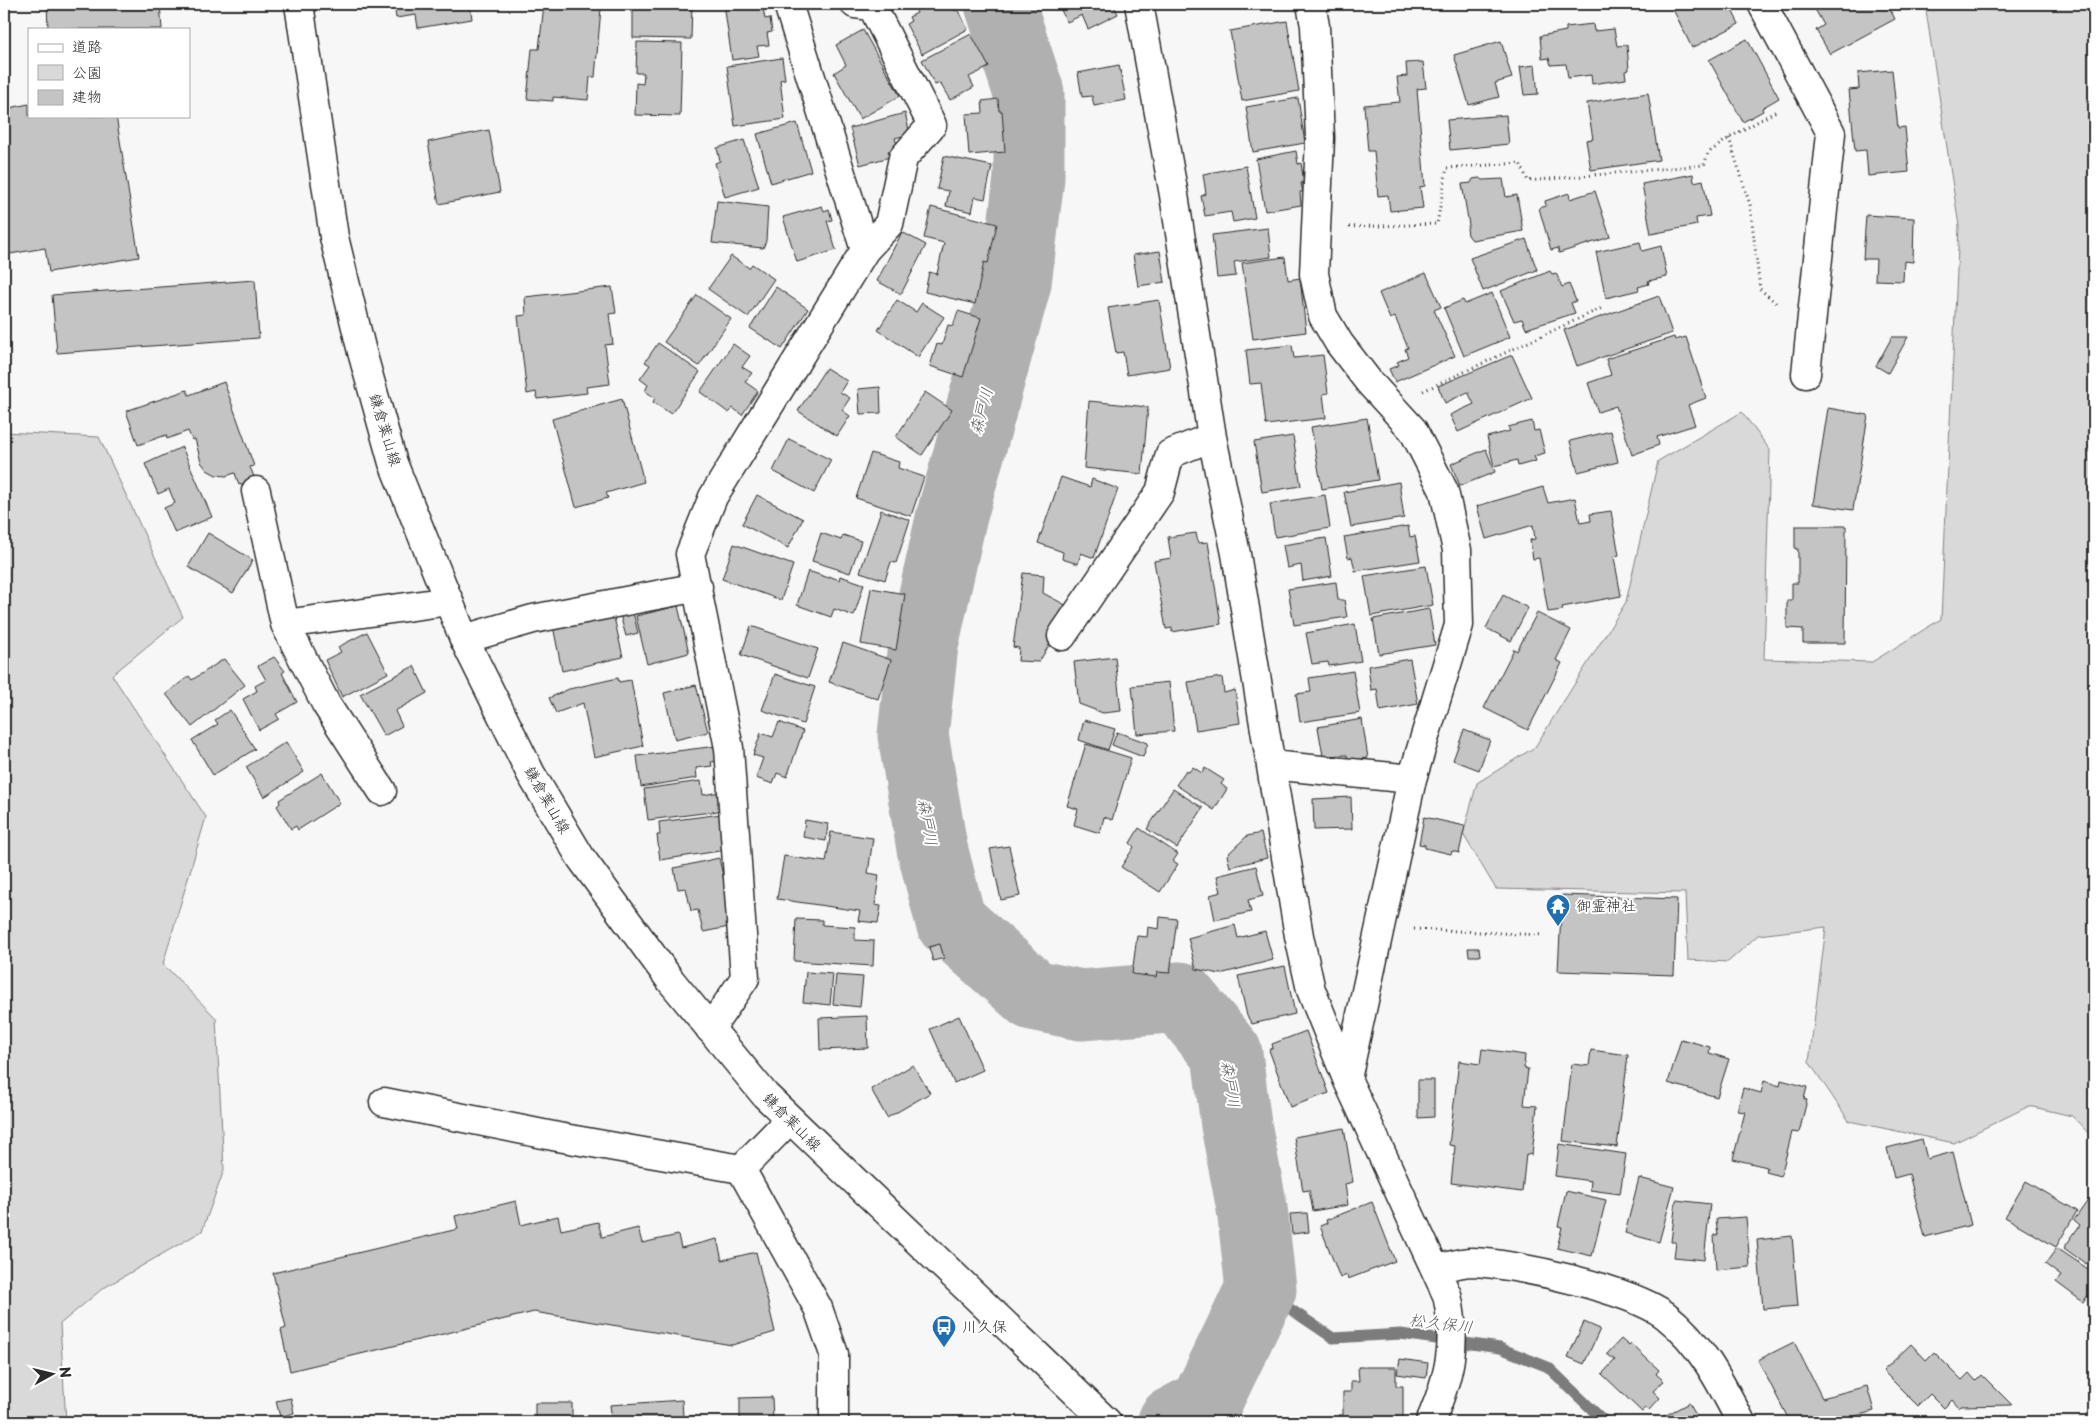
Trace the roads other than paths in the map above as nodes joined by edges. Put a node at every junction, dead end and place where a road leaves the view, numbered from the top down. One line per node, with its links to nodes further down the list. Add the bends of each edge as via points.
1 (299, 4): 12 (street, 鎌倉葉山線, via 334,237 362,352 393,463)
2 (788, 4): 7 (street)
3 (856, 4): 7 (street, via 872,6 932,125 903,158 889,224)
4 (1139, 4): 9 (street, via 1174,194)
5 (1311, 4): 17 (street, via 1315,26 1320,138 1314,274 1323,316 1339,343 1413,430 1444,491 1457,550 1459,625)
6 (1762, 4): 8 (street, via 1832,133)
7 (865, 250): 11 (street, via 713,497 690,554)
8 (1806, 374)
9 (1212, 437): 14 (street, via 1170,454 1160,492); 16 (street, via 1236,554)
10 (256, 490): 13 (street)
11 (698, 587): 15 (street, via 532,619); 19 (street, via 729,748 745,978)
12 (449, 601): 13 (street); 15 (street, 鎌倉葉山線)
13 (285, 624): 18 (street, via 326,704)
14 (1062, 636)
15 (464, 639): 19 (street, 鎌倉葉山線, via 531,774 581,858)
16 (1270, 765): 17 (street); 20 (street, via 1298,936 1311,990)
17 (1412, 779): 20 (street)
18 (382, 791)
19 (710, 1029): 22 (street, 鎌倉葉山線)
20 (1346, 1079): 24 (street)
21 (384, 1102): 23 (street)
22 (789, 1120): 23 (street); 25 (street, 鎌倉葉山線)
23 (741, 1169): 26 (street, via 818,1308 834,1354)
24 (1435, 1269): 27 (street, via 1447,1295 1452,1317 1452,1353 1442,1393); 28 (street, via 1470,1262 1513,1266 1595,1286 1656,1310 1681,1330 1710,1363)
25 (1106, 1421)
26 (834, 1422)
27 (1430, 1422)
28 (1741, 1422)

